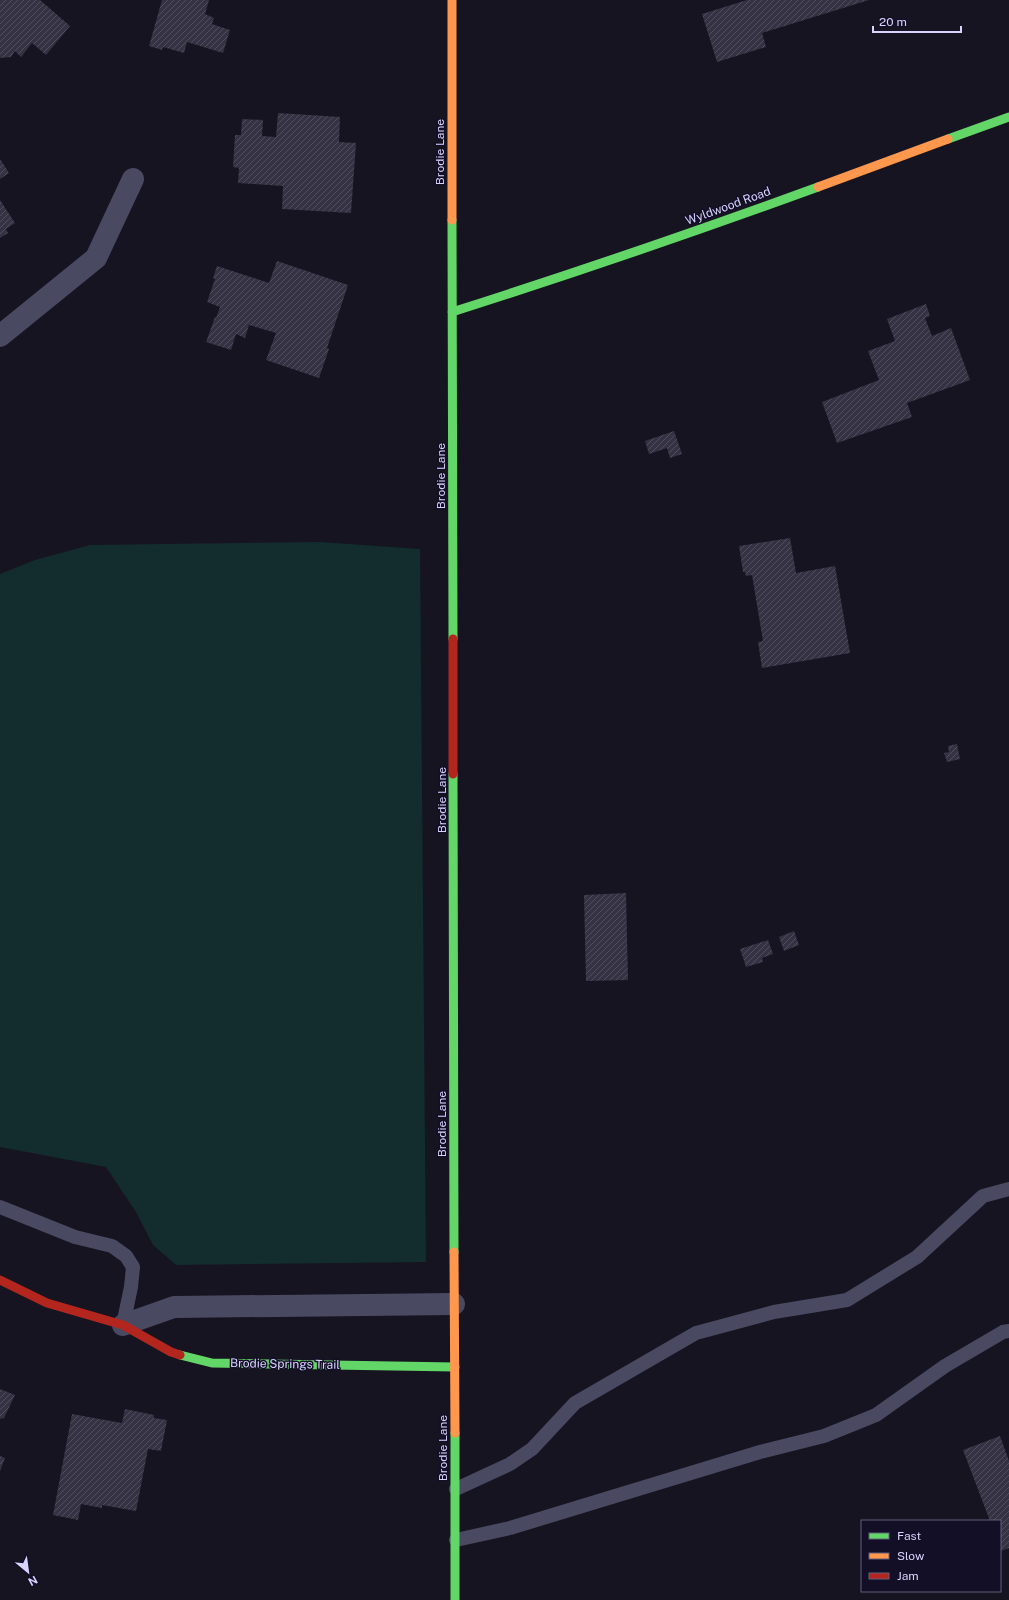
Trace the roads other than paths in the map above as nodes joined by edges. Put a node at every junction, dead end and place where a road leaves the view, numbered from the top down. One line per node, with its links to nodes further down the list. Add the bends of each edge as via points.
1 (452, 0): 4 (main road, Brodie Lane)
2 (1009, 117): 4 (main road, Wyldwood Road, via 660,244)
3 (133, 179): 5 (street, via 96,258)
4 (452, 312): 9 (main road, Brodie Lane)
5 (0, 336)
6 (1009, 1190): 13 (lane, via 983,1196 917,1257 847,1300 774,1312 696,1333 575,1403 532,1449 510,1464)
7 (0, 1207): 10 (lane, via 75,1237 112,1246 126,1256 133,1267)
8 (0, 1280): 10 (main road, Brodie Springs Trail, via 47,1303)
9 (454, 1304): 10 (street, via 174,1307); 12 (main road, Brodie Lane)
10 (123, 1325): 12 (main road, Brodie Springs Trail, via 171,1352 212,1363)
11 (1009, 1331): 14 (lane, via 1003,1332 945,1366 876,1415 824,1436 760,1452 510,1528)
12 (455, 1367): 13 (main road, Brodie Lane)
13 (456, 1489): 14 (main road, Brodie Lane)
14 (456, 1540): 15 (main road, Brodie Lane)
15 (455, 1600)

